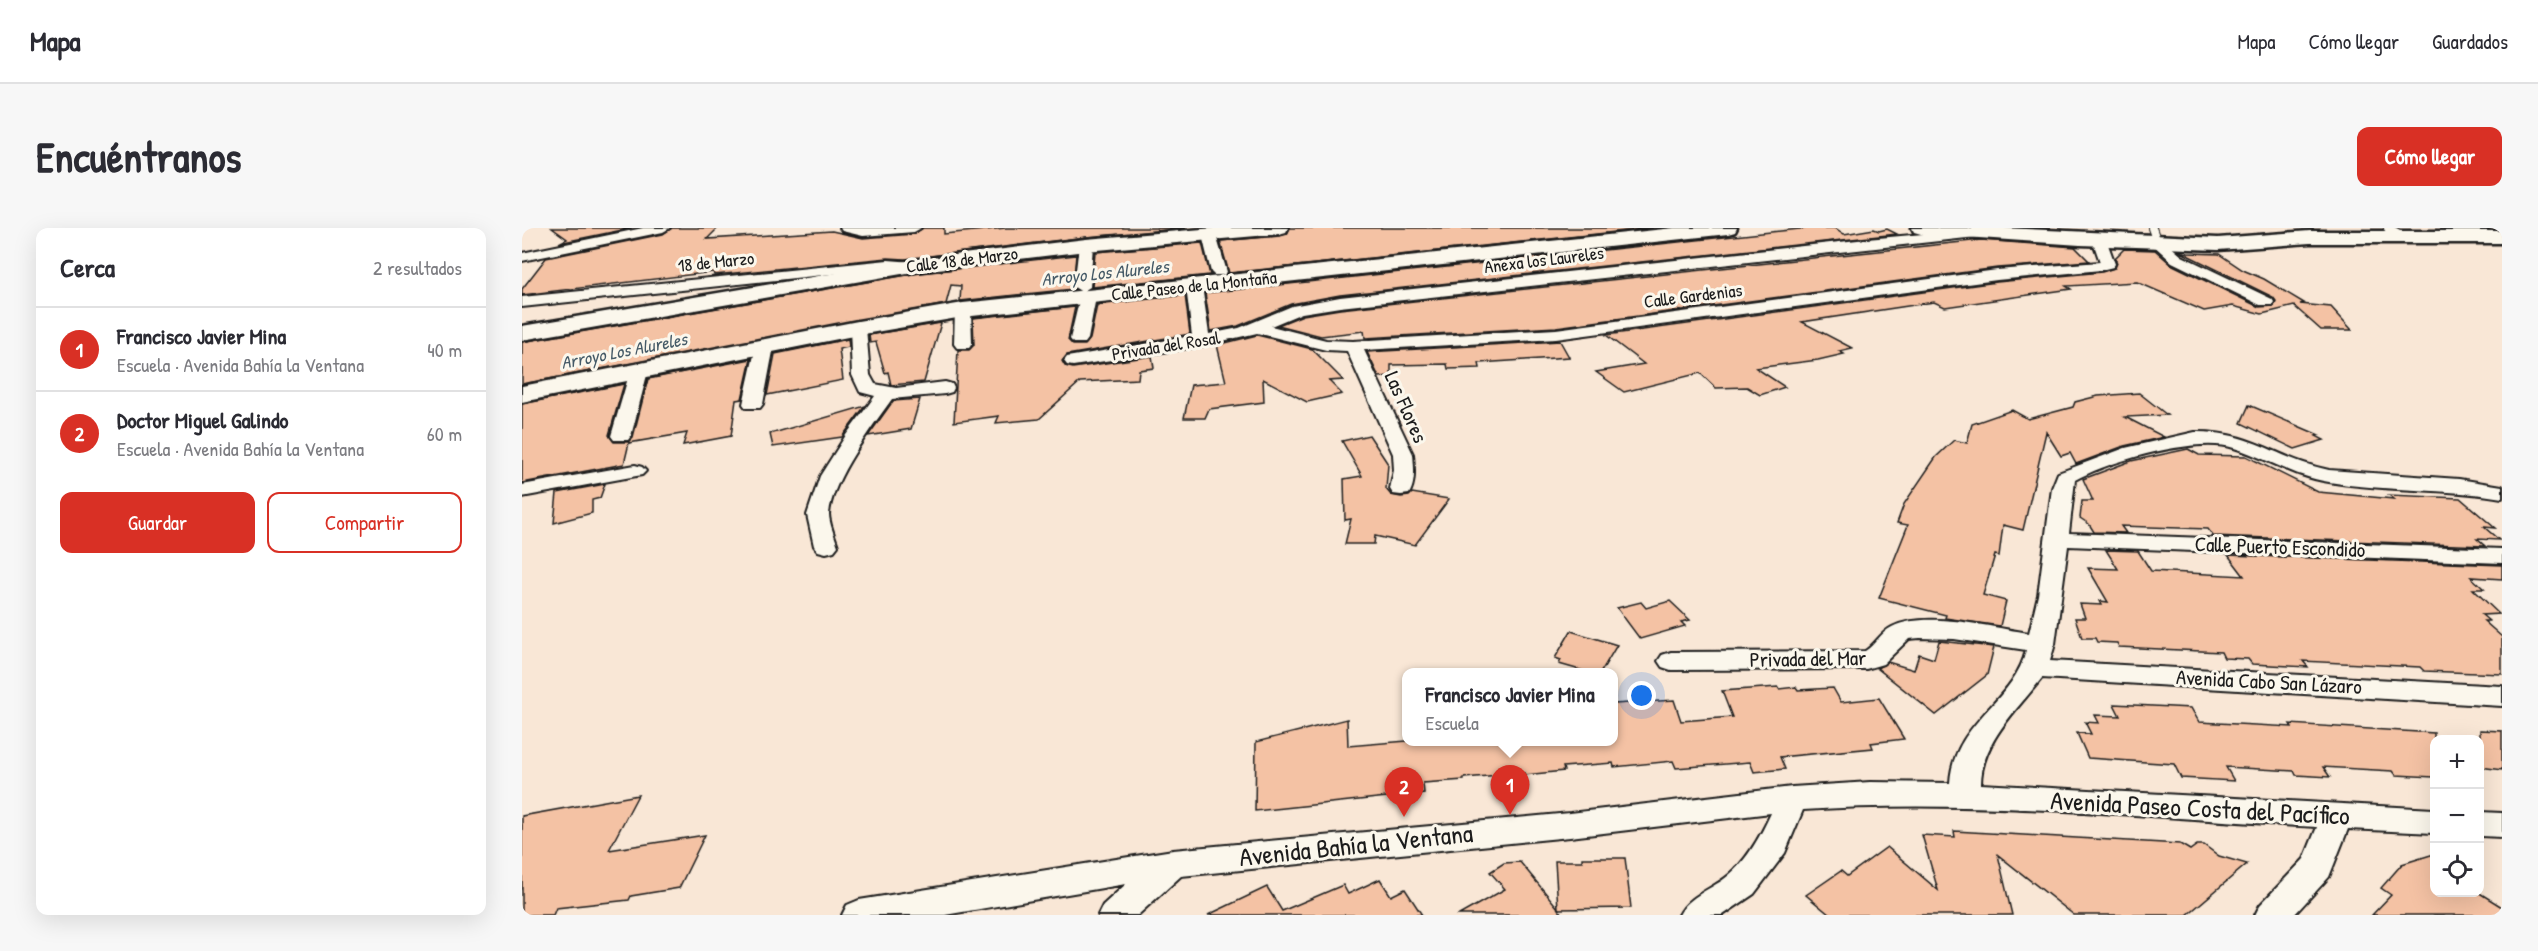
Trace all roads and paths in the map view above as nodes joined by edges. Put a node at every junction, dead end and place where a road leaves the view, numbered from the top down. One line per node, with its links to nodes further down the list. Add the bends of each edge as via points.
1 (663, 228): 15 (street)
2 (847, 228): 3 (street, via 871,232)
3 (914, 228)
4 (1279, 228): 10 (main road, Calle 18 de Marzo)
5 (1641, 228): 17 (main road, Calle Paseo de la Montaña)
6 (1728, 228): 18 (main road, Calle Paseo de la Montaña)
7 (1921, 228): 8 (main road)
8 (1978, 230): 13 (main road); 26 (street, Anexa los Laureles, via 1340,302 1298,309)
9 (2394, 232): 11 (main road, via 2218,244); 12 (main road)
10 (1209, 235): 14 (main road, Calle 18 de Marzo); 17 (street)
11 (2154, 235): 13 (main road); 21 (street, via 2177,259)
12 (2502, 237)
13 (2099, 239): 28 (street, Calle Gardenias, via 2108,259 2108,264 2102,266 1997,275 1556,334)
14 (1086, 245): 16 (main road, Calle 18 de Marzo); 19 (street)
15 (522, 257)
16 (913, 266): 20 (street, 18 de Marzo, via 888,264); 23 (main road, Calle 18 de Marzo)
17 (1219, 272): 19 (main road, Calle Paseo de la Montaña)
18 (1194, 286): 19 (main road, Calle Paseo de la Montaña); 30 (street)
19 (1085, 292): 22 (main road, Calle Paseo de la Montaña); 29 (street); 37 (main road, Calle Paseo de la Montaña, via 928,305)
20 (522, 302)
21 (2266, 302)
22 (963, 310): 25 (main road, Calle Paseo de la Montaña); 31 (street)
23 (648, 311): 24 (street, Calle 18 de Marzo); 27 (main road, Calle 18 de Marzo)
24 (522, 327)
25 (858, 328): 32 (main road, Calle Paseo de la Montaña); 40 (street, via 861,375 867,388)
26 (1258, 328): 30 (street, Privada del Rosal); 33 (street, Calle Gardenias, via 1326,345)
27 (522, 333)
28 (1476, 337): 33 (street, Calle Gardenias); 34 (street)
29 (1079, 339)
30 (1201, 340): 35 (street, Privada del Rosal)
31 (963, 344)
32 (765, 346): 36 (main road, Calle Paseo de la Montaña); 41 (street)
33 (1353, 346): 44 (street, Las Flores, via 1403,454)
34 (1491, 355)
35 (1073, 361)
36 (639, 371): 39 (main road, Calle Paseo de la Montaña); 42 (street)
37 (522, 381)
38 (945, 388): 40 (street)
39 (522, 394)
40 (886, 394): 48 (street, via 831,476 818,515)
41 (753, 404)
42 (621, 436)
43 (635, 471): 45 (street)
44 (1401, 489)
45 (522, 491)
46 (2502, 492): 47 (street, via 2328,476 2233,440 2193,438 2065,477)
47 (2058, 539): 49 (street, Calle Puerto Escondido); 50 (street)
48 (826, 546)
49 (2502, 556)
50 (2038, 657): 51 (street, Privada del Mar, via 1953,632 1918,630 1904,631 1876,658 1866,660); 52 (street, Avenida Cabo San Lázaro); 53 (street, via 1975,744 1966,768)
51 (1671, 661)
52 (2502, 696)
53 (1965, 795): 54 (street, Avenida Bahía la Ventana, via 1870,794); 55 (street, Avenida Paseo Costa del Pacífico)
54 (1792, 799): 59 (street, Avenida Bahía la Ventana, via 1570,825); 62 (street, via 1774,844 1742,884)
55 (2338, 815): 56 (street, Avenida Paseo Costa del Pacífico); 63 (street, via 2317,867)
56 (2430, 821)
57 (2484, 824): 58 (street)
58 (2502, 825)
59 (1173, 863): 60 (street, Avenida Bahía la Ventana); 61 (street)
60 (859, 915)
61 (1115, 915)
62 (1696, 915)
63 (2272, 915)

